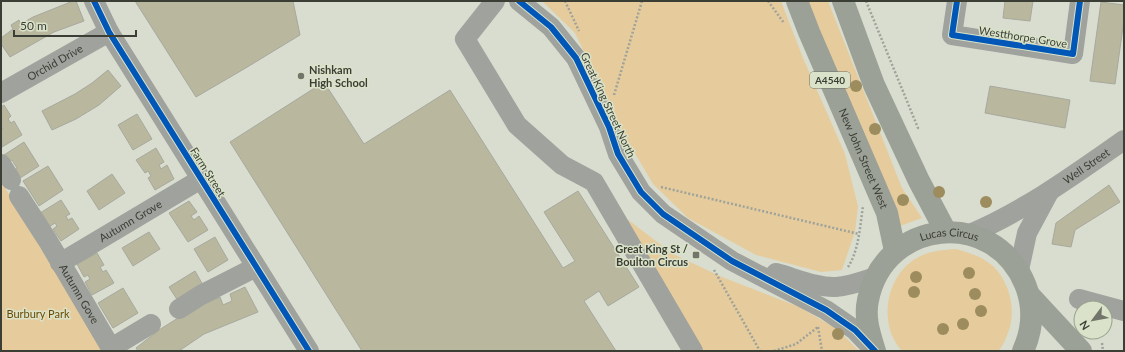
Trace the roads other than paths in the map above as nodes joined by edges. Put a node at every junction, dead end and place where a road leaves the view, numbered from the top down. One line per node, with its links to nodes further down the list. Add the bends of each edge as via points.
1 (94, 1): 8 (street, Farm Street)
2 (495, 1): 28 (street, via 465,39 517,125 562,165 594,182)
3 (518, 1): 17 (street, Great King Street North, via 551,27 576,58 618,154 641,192 663,214)
4 (797, 1): 16 (highway, New John Street West / A4540, via 888,213)
5 (843, 1): 14 (highway, via 874,85)
6 (957, 1): 7 (street, Westthorpe Grove, via 952,35 1072,54)
7 (1080, 1)
8 (109, 32): 9 (street, Orchid Drive); 11 (street, Farm Street)
9 (1, 93)
10 (1124, 140): 13 (street, Well Street)
11 (201, 179): 18 (street, Autumn Grove); 19 (street, Farm Street)
12 (10, 180): 18 (street, Autumn Gove)
13 (1049, 192): 15 (street, Well Street, via 997,222); 20 (street, Well Street, via 1027,233)
14 (946, 232): 15 (highway, Lucas Circus); 16 (highway, Lucas Circus, via 928,234)
15 (970, 234): 20 (highway, Lucas Circus, via 989,242 1006,254)
16 (896, 251): 21 (highway, Lucas Circus, via 884,263)
17 (732, 261): 21 (street, Great King Street North, via 810,283 836,287); 29 (street, Great King Street North, via 826,310 855,330)
18 (60, 263): 26 (street, Autumn Gove, via 111,348)
19 (256, 267): 24 (street); 27 (street, Farm Street)
20 (1019, 270): 22 (highway, Lucas Circus)
21 (876, 277): 29 (highway, Lucas Circus, via 868,301 868,327)
22 (1030, 296): 30 (highway, Lucas Circus, via 1032,318); 31 (highway)
23 (1079, 299): 25 (street)
24 (179, 309)
25 (1124, 311)
26 (151, 324)
27 (309, 351)
28 (693, 351)
29 (875, 351)
30 (1023, 351)
31 (1081, 351)

